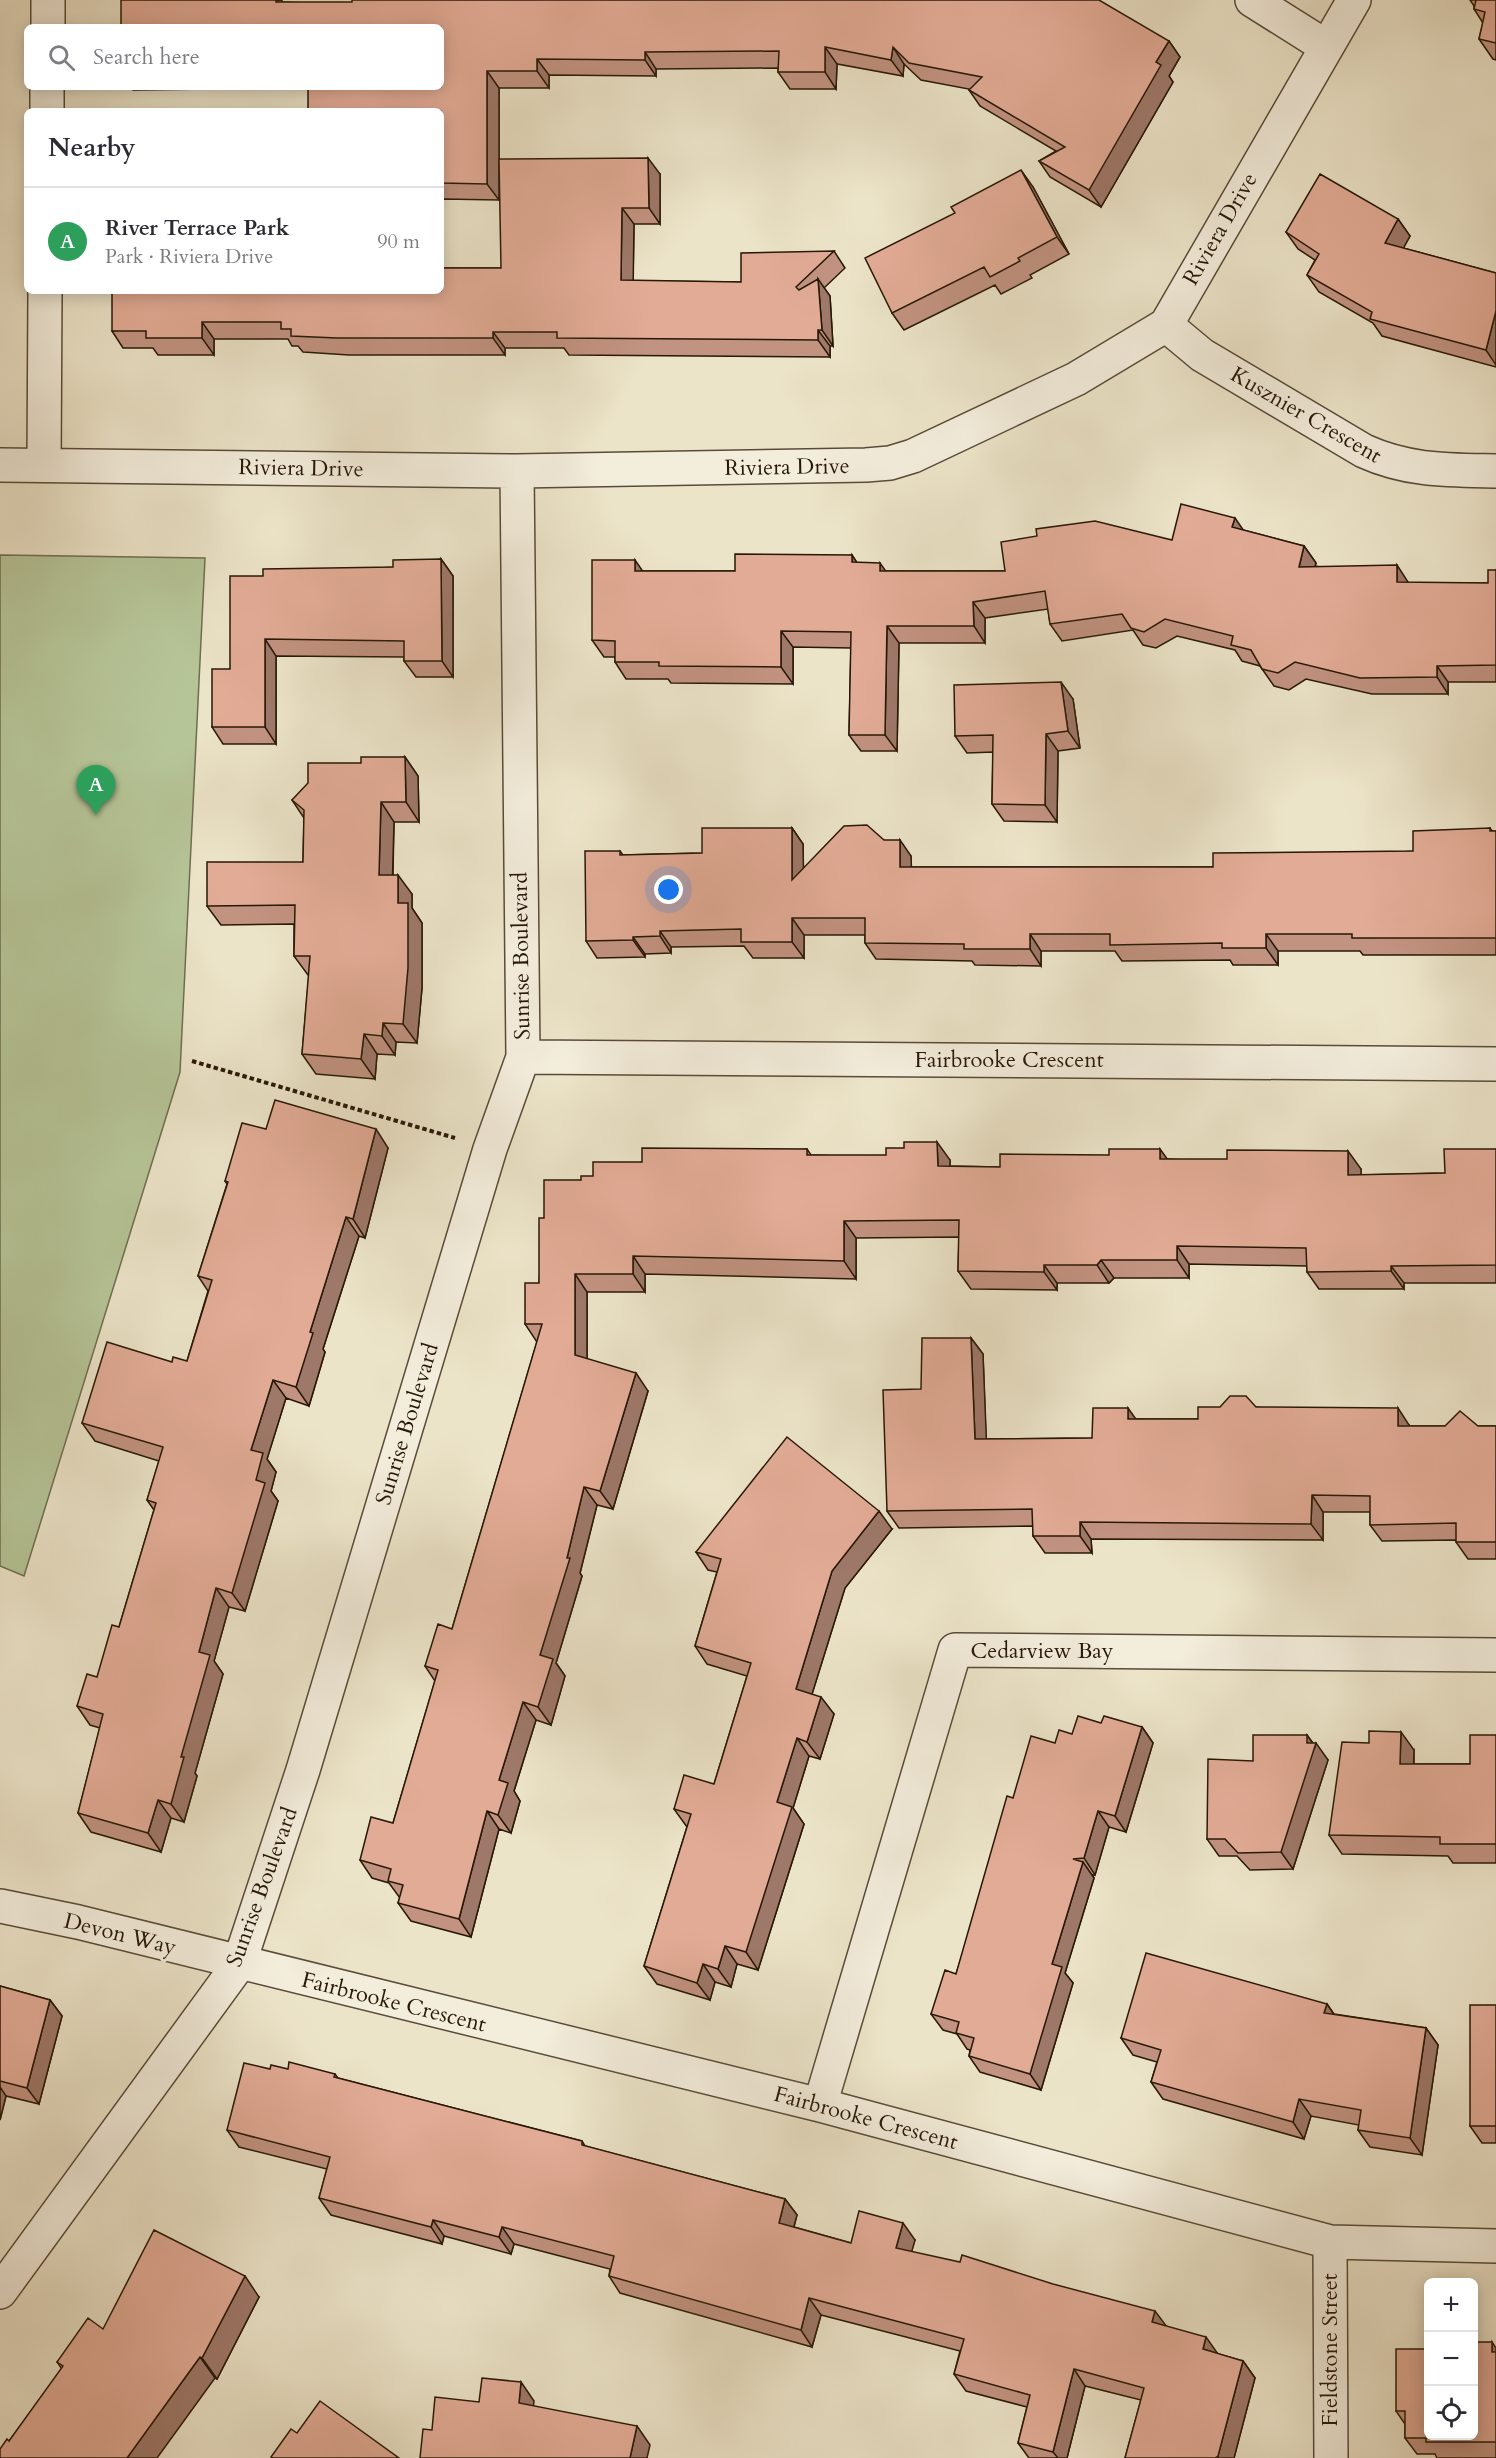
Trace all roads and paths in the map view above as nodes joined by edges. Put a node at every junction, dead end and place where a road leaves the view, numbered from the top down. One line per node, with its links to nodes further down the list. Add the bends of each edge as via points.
1 (48, 0): 4 (street)
2 (1252, 0): 5 (street)
3 (1354, 0): 5 (street, Riviera Drive)
4 (48, 24)
5 (1325, 46): 9 (street, Riviera Drive)
6 (47, 90): 7 (street)
7 (47, 108)
8 (45, 294): 11 (street)
9 (1166, 325): 12 (street, Riviera Drive, via 1076,380 890,463); 13 (street, Kusznier Crescent, via 1202,355 1390,463 1417,469)
10 (0, 465): 11 (street, Riviera Drive)
11 (44, 465): 12 (street, Riviera Drive)
12 (517, 471): 14 (street, Sunrise Boulevard)
13 (1496, 471)
14 (523, 1057): 16 (street, Fairbrooke Crescent); 17 (street, Sunrise Boulevard)
15 (192, 1061): 17 (path)
16 (1496, 1064)
17 (490, 1149): 20 (street, Sunrise Boulevard, via 303,1770)
18 (1496, 1655): 21 (street, Cedarview Bay, via 954,1650)
19 (0, 1906): 20 (street, Devon Way)
20 (238, 1964): 21 (street, Fairbrooke Crescent); 24 (street, Sunrise Boulevard)
21 (820, 2106): 22 (street, Fairbrooke Crescent)
22 (1330, 2242): 23 (street, Fairbrooke Crescent); 25 (street, Fieldstone Street)
23 (1496, 2246)
24 (0, 2292)
25 (1330, 2458)

